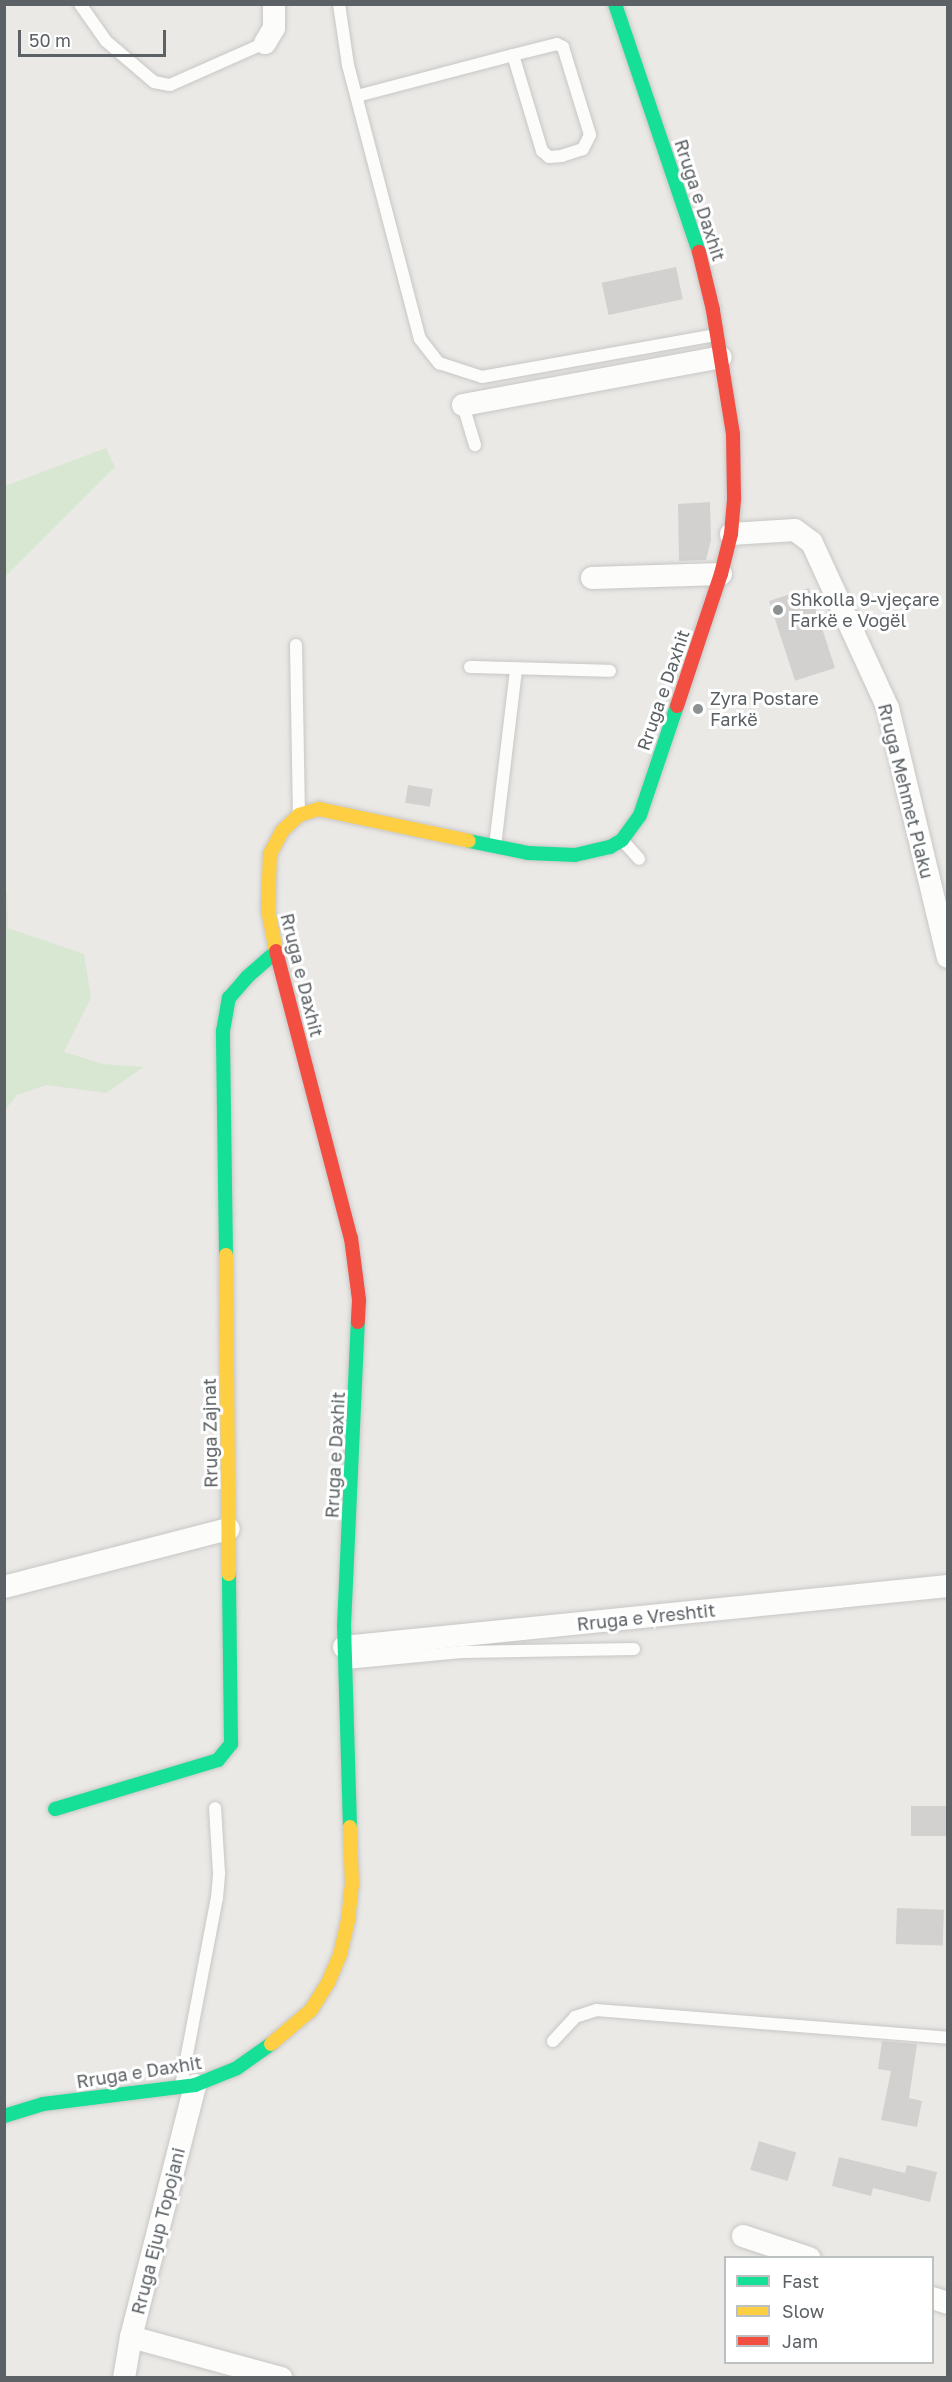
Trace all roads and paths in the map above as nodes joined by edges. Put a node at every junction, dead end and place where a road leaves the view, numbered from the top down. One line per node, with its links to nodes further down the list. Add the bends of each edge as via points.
1 (80, 4): 5 (lane, via 106,41 154,82 170,85)
2 (274, 4): 5 (street, via 274,28)
3 (339, 4): 7 (lane)
4 (615, 4): 8 (street, Rruga e Daxhit, via 701,258)
5 (266, 43)
6 (513, 55): 6 (lane, via 557,44 563,47 590,135 583,149 549,157 542,151); 7 (lane)
7 (357, 96): 8 (lane, via 420,339 439,363 482,377)
8 (717, 335): 9 (street, Rruga e Daxhit)
9 (721, 357): 10 (street); 12 (street, Rruga e Daxhit, via 733,434)
10 (463, 405): 11 (lane)
11 (475, 445)
12 (731, 534): 13 (street, Rruga e Daxhit); 24 (street, Rruga Mehmet Plaku, via 795,530 812,543 888,708)
13 (721, 574): 14 (street); 20 (street, Rruga e Daxhit, via 640,814)
14 (592, 578)
15 (296, 645): 19 (lane)
16 (470, 667): 17 (lane)
17 (516, 669): 18 (lane); 21 (lane)
18 (610, 671)
19 (299, 815): 21 (street, via 329,809); 23 (street, Rruga e Daxhit, via 282,831 270,854 268,910)
20 (622, 840): 21 (street, via 596,852 575,855 528,853); 22 (lane)
21 (495, 846)
22 (639, 859)
23 (276, 952): 25 (street, Rruga Zajnat, via 247,976 229,998 224,1031); 29 (street, Rruga e Daxhit, via 357,1270 359,1332)
24 (948, 957)
25 (229, 1529): 27 (street); 31 (street, Rruga Zajnat, via 231,1744 226,1753 218,1760)
26 (948, 1586): 29 (street, Rruga e Vreshtit)
27 (4, 1587)
28 (634, 1649): 29 (lane)
29 (345, 1655): 34 (street, Rruga e Daxhit, via 352,1885 340,1956 311,2010 287,2033 237,2068)
30 (215, 1808): 34 (lane, via 217,1898)
31 (55, 1809)
32 (948, 2038): 33 (lane, via 596,2010 575,2017)
33 (553, 2041)
34 (188, 2086): 35 (street, Rruga e Daxhit, via 43,2104); 38 (street, Rruga Ejup Topojani)
35 (4, 2116)
36 (743, 2236): 37 (street)
37 (803, 2256)
38 (131, 2337): 39 (street, Rruga Ejup Topojani); 40 (street)
39 (124, 2378)
40 (280, 2378)

